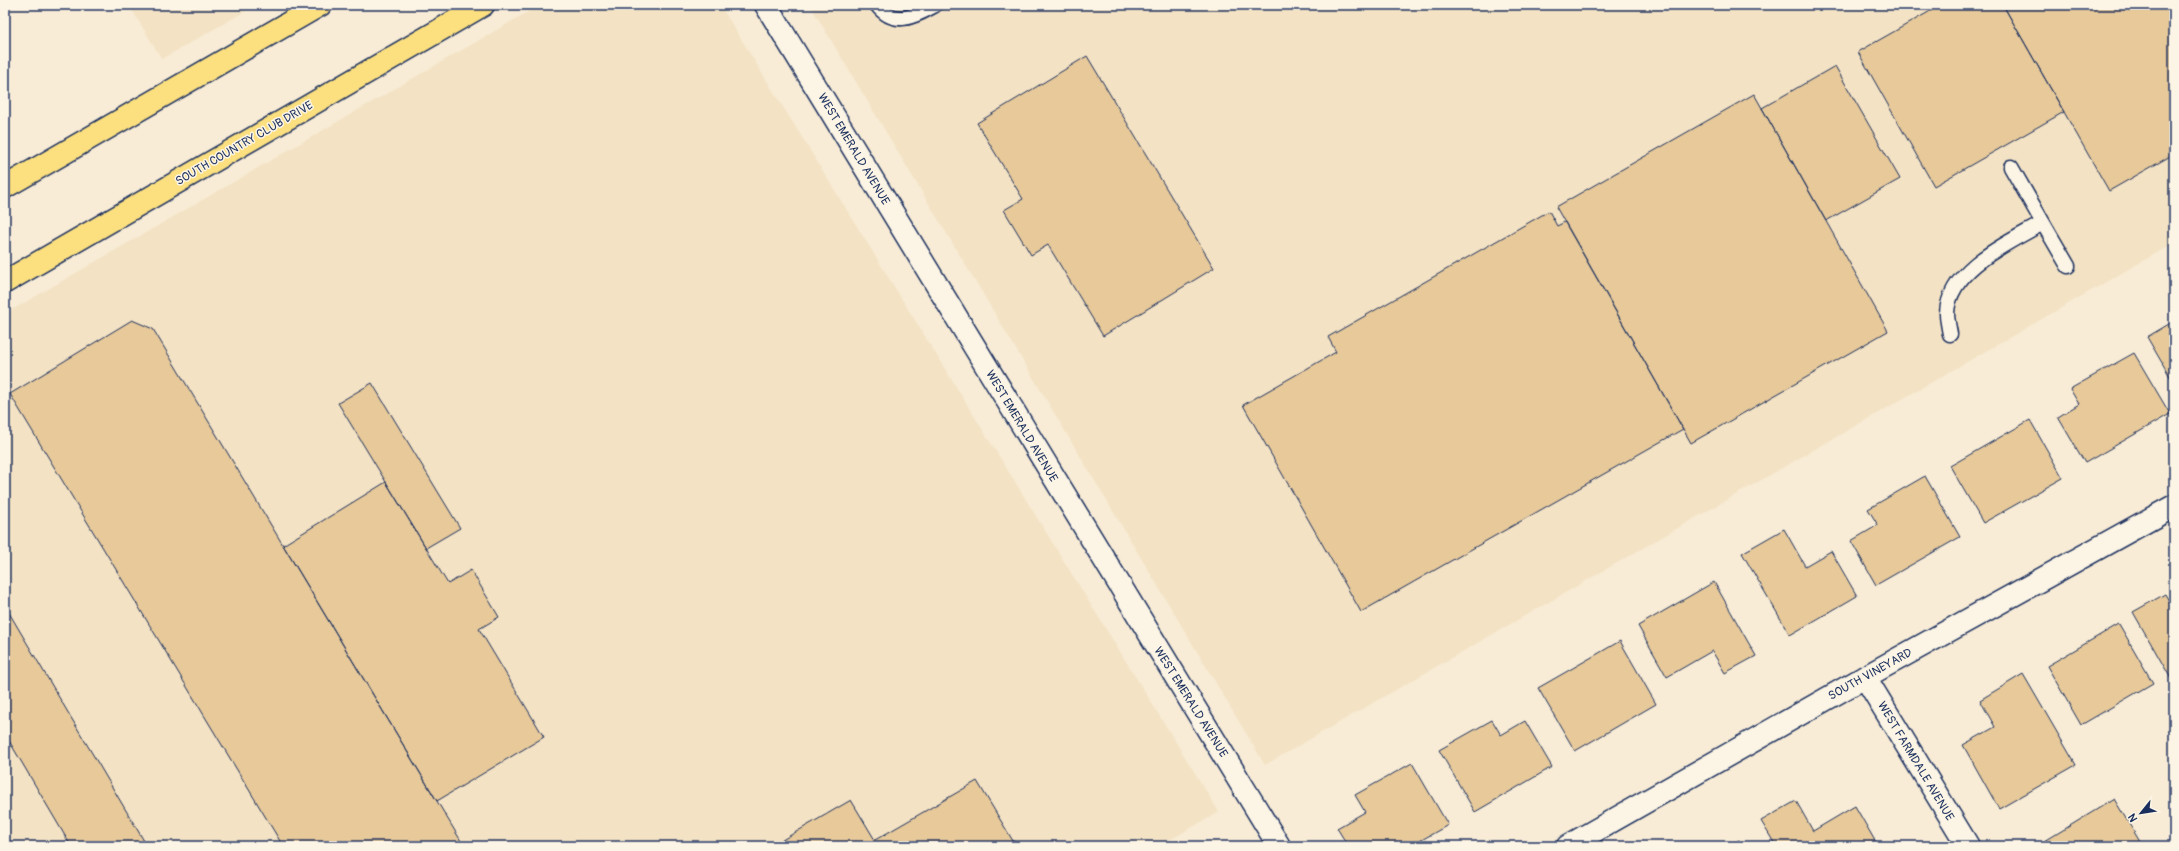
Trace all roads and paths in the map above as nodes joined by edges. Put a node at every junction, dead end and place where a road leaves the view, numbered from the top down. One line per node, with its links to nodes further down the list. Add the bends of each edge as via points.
1 (320, 5): 7 (main road)
2 (484, 5): 10 (main road, SOUTH COUNTRY CLUB DRIVE)
3 (766, 5): 14 (street, WEST EMERALD AVENUE)
4 (877, 5): 5 (lane, via 892,18 911,19)
5 (935, 5)
6 (2011, 167): 8 (lane)
7 (5, 187)
8 (2043, 223): 9 (lane); 11 (lane, via 1968,270 1958,282 1947,312)
9 (2068, 266)
10 (5, 282)
11 (1950, 334)
12 (2174, 506): 13 (street, SOUTH VINEYARD)
13 (1865, 677): 15 (street, SOUTH VINEYARD); 16 (street, WEST FARMDALE AVENUE)
14 (1279, 846)
15 (1568, 846)
16 (1968, 846)

